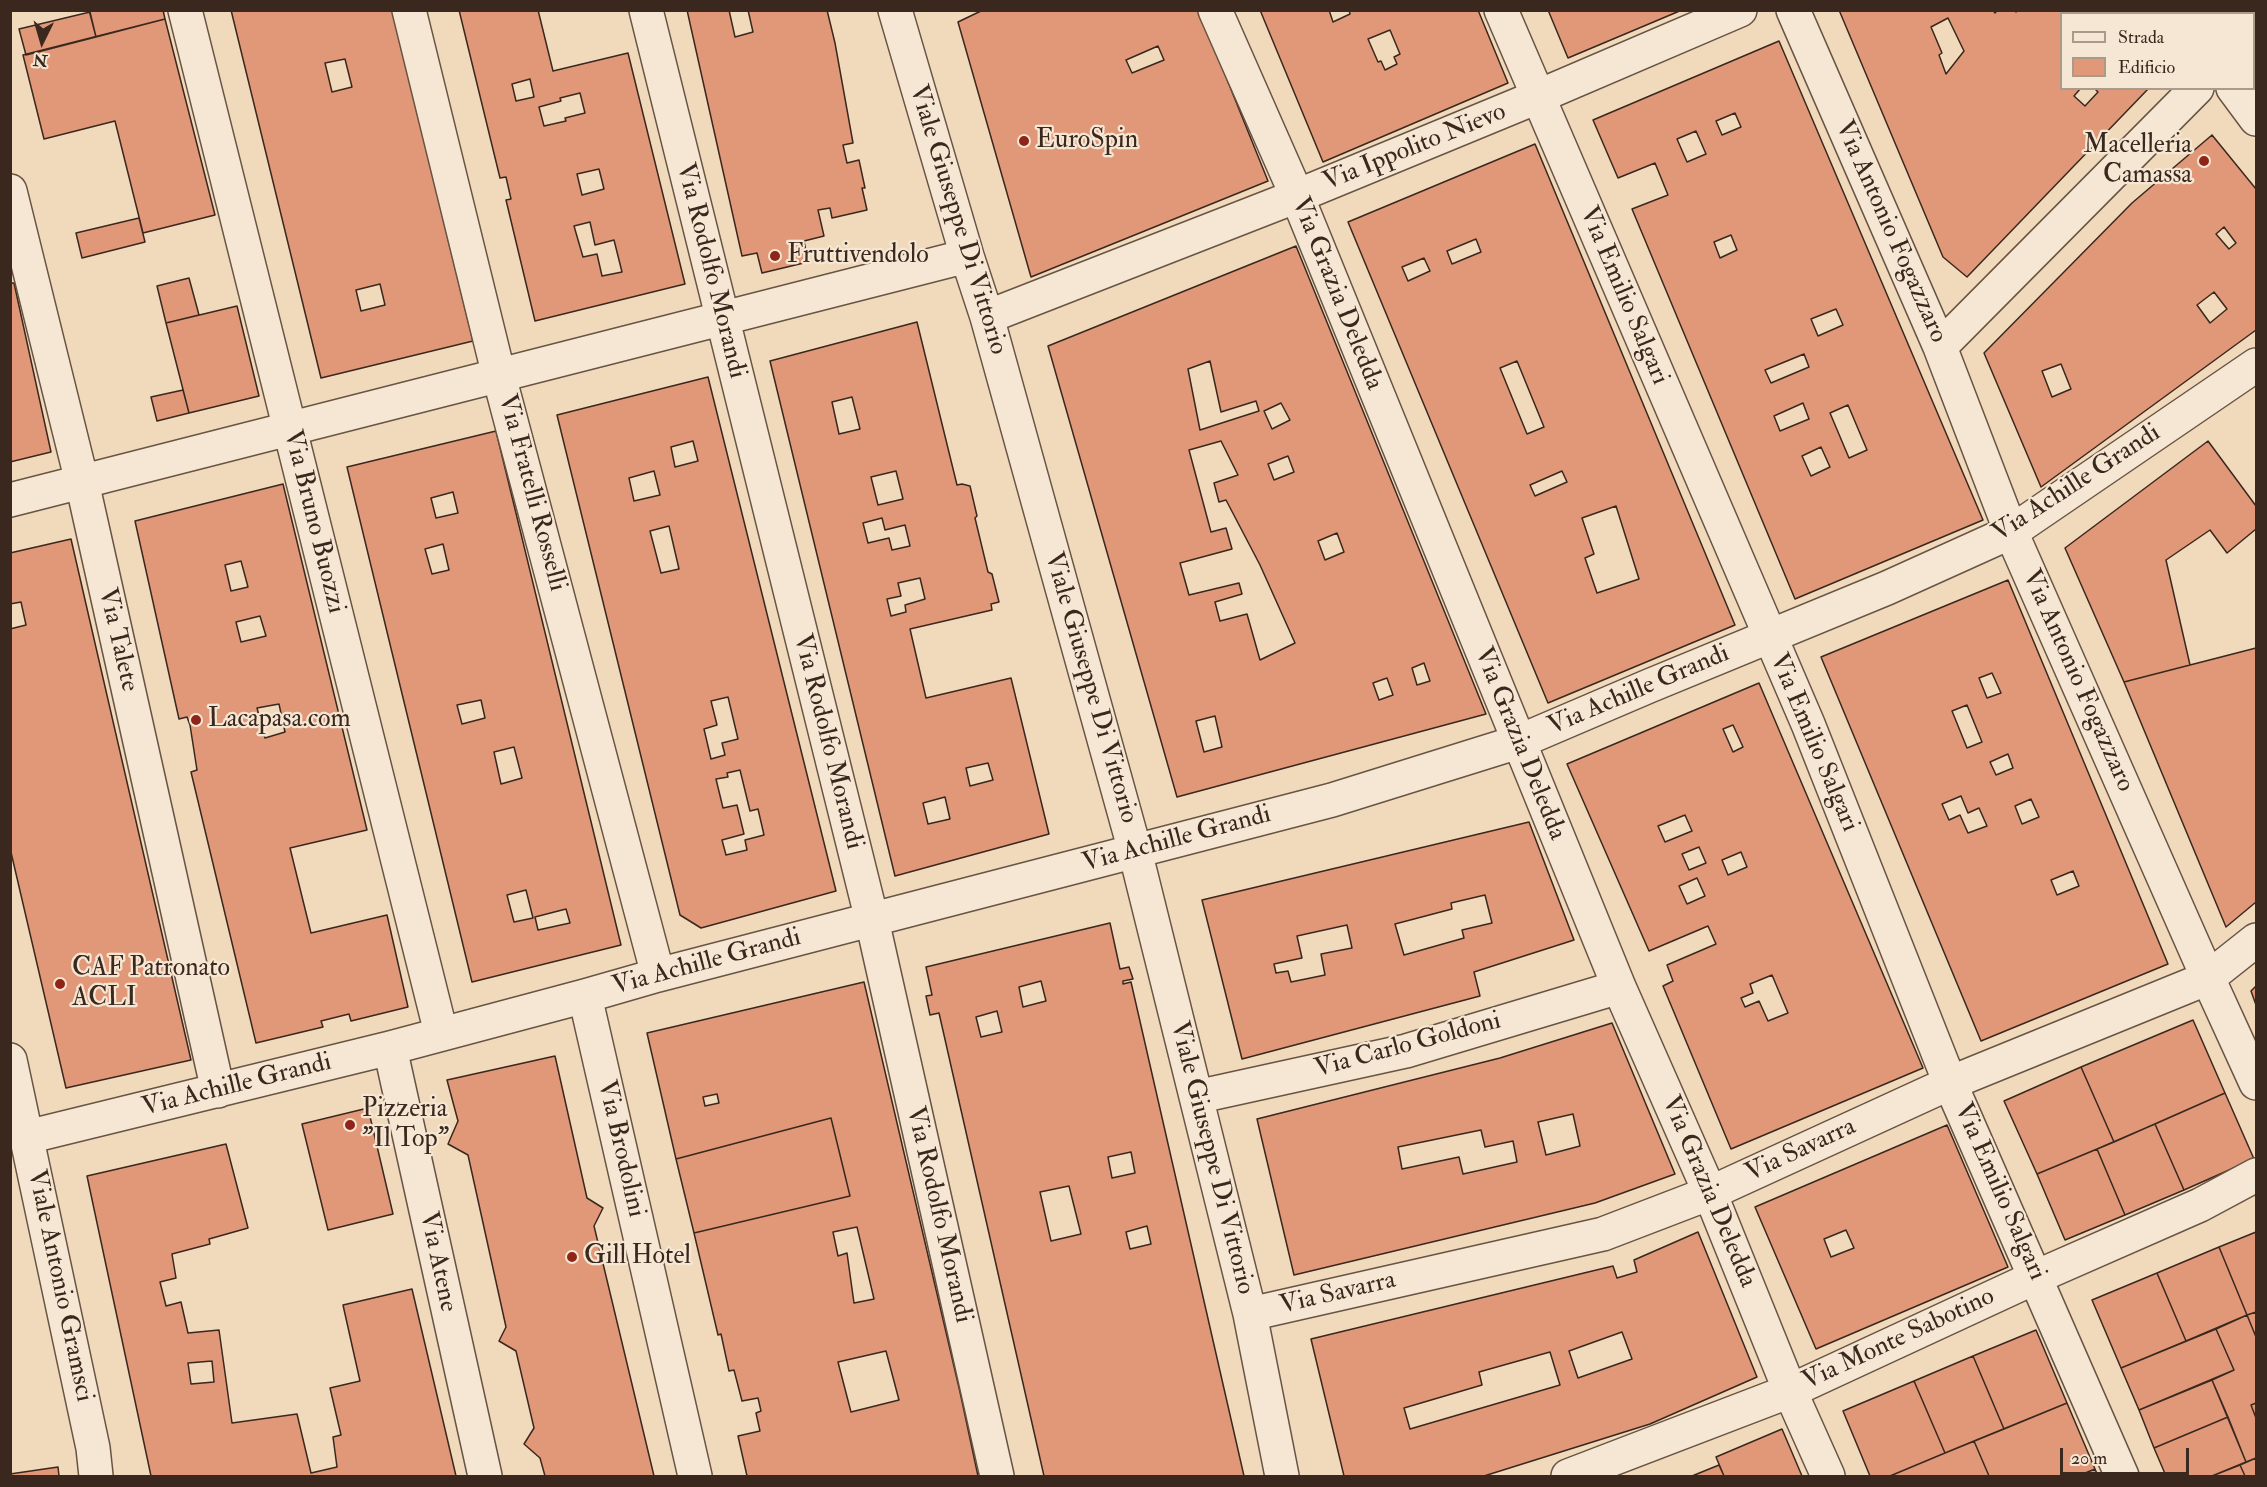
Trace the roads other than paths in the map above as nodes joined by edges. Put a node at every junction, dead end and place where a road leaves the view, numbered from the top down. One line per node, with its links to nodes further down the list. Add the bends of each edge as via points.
1 (185, 10): 21 (street, Via Bruno Buozzi)
2 (410, 10): 20 (street, Via Fratelli Rosselli)
3 (646, 10): 17 (street, Via Rodolfo Morandi)
4 (895, 10): 15 (street, Viale Giuseppe Di Vittorio)
5 (1215, 10): 14 (street, Via Grazia Deledda)
6 (1501, 10): 11 (street, Via Emilio Salgari)
7 (1740, 10): 11 (street, Via Ippolito Nievo)
8 (1793, 10): 18 (street, Via Antonio Fogazzaro)
9 (2195, 90): 18 (street)
10 (2234, 90): 12 (street)
11 (1538, 97): 14 (street, Via Ippolito Nievo); 25 (street, Via Emilio Salgari)
12 (2256, 119)
13 (10, 191): 22 (street, Via Talete)
14 (1297, 196): 16 (street, Via Ippolito Nievo); 26 (street, Via Grazia Deledda)
15 (967, 256): 16 (street, Viale Giuseppe Di Vittorio); 17 (street)
16 (987, 317): 27 (street, Viale Giuseppe Di Vittorio)
17 (721, 319): 20 (street); 28 (street, Via Rodolfo Morandi)
18 (1940, 347): 24 (street, Via Antonio Fogazzaro)
19 (2256, 365): 24 (street, Via Achille Grandi)
20 (499, 376): 21 (street); 30 (street, Via Fratelli Rosselli)
21 (289, 429): 22 (street); 34 (street, Via Bruno Buozzi)
22 (82, 482): 23 (street); 39 (street, Via Talete)
23 (10, 500)
24 (2011, 532): 25 (street, Via Achille Grandi); 31 (street, Via Antonio Fogazzaro)
25 (1768, 636): 26 (street, Via Achille Grandi); 37 (street, Via Emilio Salgari, via 1808,724)
26 (1518, 742): 27 (street, Via Achille Grandi, via 1332,800); 32 (street, Via Grazia Deledda)
27 (1135, 851): 28 (street, Via Achille Grandi); 40 (street, Viale Giuseppe Di Vittorio)
28 (872, 920): 30 (street, Via Achille Grandi); 50 (street, Via Rodolfo Morandi)
29 (2256, 940): 31 (street, Via Savarra)
30 (658, 975): 33 (street, Via Achille Grandi)
31 (2208, 978): 37 (street, Via Savarra); 38 (street, Via Antonio Fogazzaro)
32 (1618, 987): 40 (street, Via Carlo Goldoni, via 1406,1051); 43 (street, Via Grazia Deledda)
33 (585, 996): 34 (street, Via Achille Grandi); 49 (street, Via Brodolini)
34 (441, 1033): 35 (street, Via Achille Grandi)
35 (390, 1048): 39 (street, Via Achille Grandi); 48 (street, Via Atene)
36 (10, 1060): 41 (street, Viale Antonio Gramsci)
37 (1950, 1083): 43 (street, Via Savarra); 44 (street, Via Emilio Salgari)
38 (2256, 1083)
39 (218, 1091): 41 (street, Via Achille Grandi)
40 (1196, 1097): 45 (street, Viale Giuseppe Di Vittorio)
41 (27, 1137): 47 (street, Viale Antonio Gramsci)
42 (2256, 1175): 44 (street, Via Monte Sabotino, via 2200,1205)
43 (1710, 1193): 45 (street, Via Savarra, via 1603,1234); 46 (street, Via Grazia Deledda)
44 (2036, 1277): 46 (street, Via Monte Sabotino); 54 (street, Via Emilio Salgari)
45 (1250, 1314): 51 (street, Viale Giuseppe Di Vittorio)
46 (1790, 1391): 52 (street, Via Monte Sabotino); 53 (street, Via Grazia Deledda)
47 (96, 1476)
48 (484, 1476)
49 (695, 1476)
50 (997, 1476)
51 (1282, 1476)
52 (1568, 1476)
53 (1828, 1476)
54 (2122, 1476)

